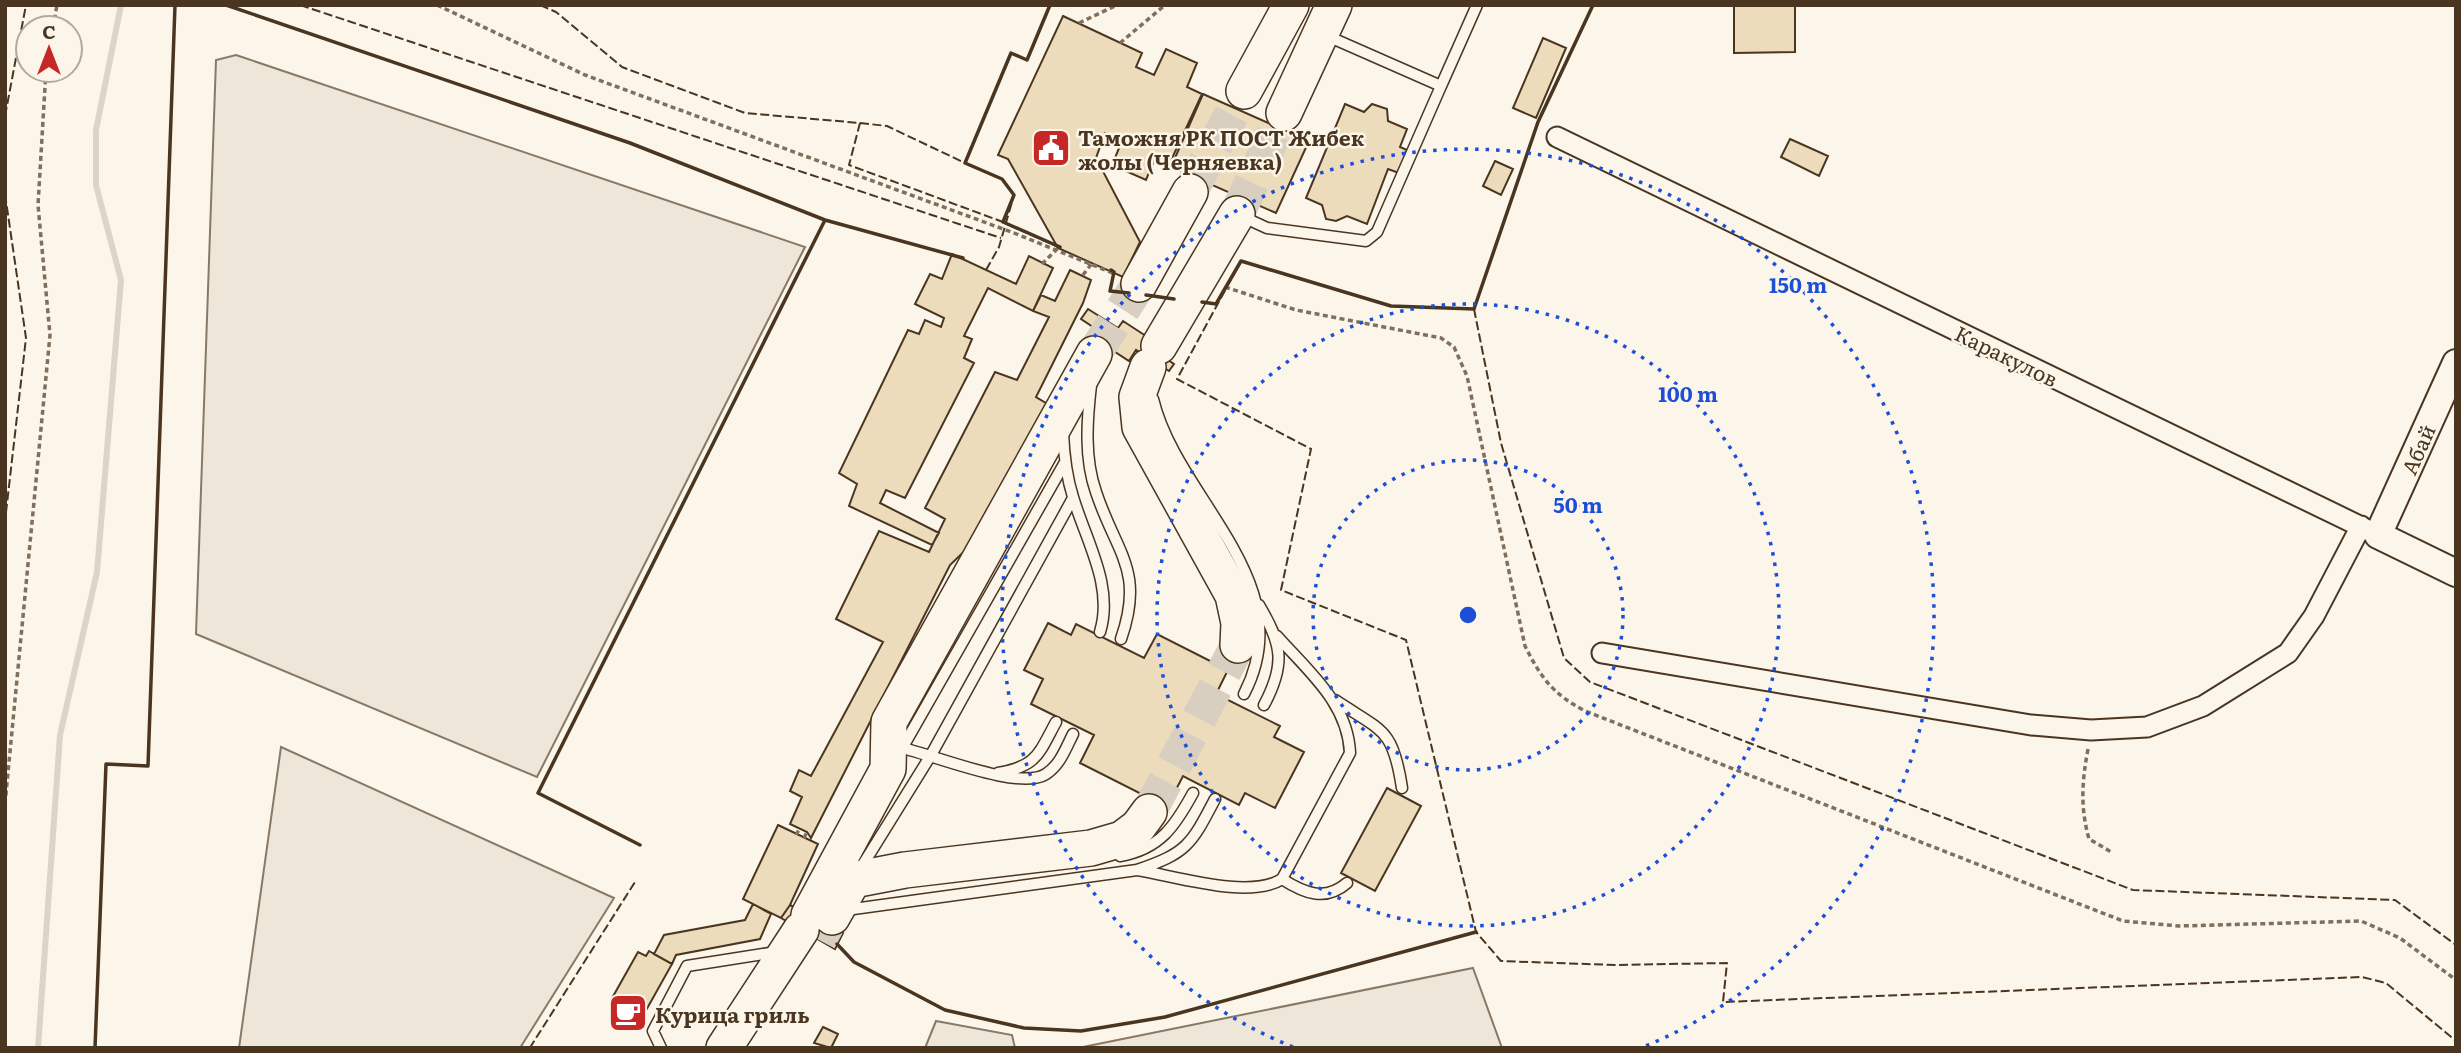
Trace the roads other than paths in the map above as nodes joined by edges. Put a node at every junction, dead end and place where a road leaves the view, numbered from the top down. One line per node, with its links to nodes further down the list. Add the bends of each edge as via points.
1 (1292, 5): 5 (highway)
2 (1477, 5): 4 (lane)
3 (1327, 19): 4 (lane); 6 (highway)
4 (1441, 86): 9 (lane, via 1377,232 1366,241 1266,228)
5 (1244, 91)
6 (1284, 113)
7 (1557, 137): 17 (street, Каракулов)
8 (1190, 192): 10 (highway)
9 (1237, 214): 12 (highway)
10 (1139, 284)
11 (1098, 350): 14 (highway); 22 (lane, via 1086,424 1095,491 1130,575 1131,611)
12 (1154, 357): 19 (lane, via 1151,392 1157,415); 23 (highway, via 1137,397 1140,427 1233,595)
13 (2456, 363): 17 (main road, Абай)
14 (1063, 411): 15 (lane); 31 (highway, via 889,722)
15 (1064, 464): 16 (lane); 31 (lane)
16 (1073, 498): 20 (lane, via 1103,585 1106,615); 30 (lane)
17 (2369, 530): 18 (main road, Каракулов); 24 (street, via 2288,653 2203,706 2147,727 2091,730 2031,725)
18 (2456, 573)
19 (1258, 602): 21 (lane); 25 (lane, via 1261,648)
20 (1100, 632)
21 (1277, 636): 26 (lane); 27 (lane, via 1279,657)
22 (1121, 639)
23 (1238, 645)
24 (1602, 653)
25 (1244, 694)
26 (1333, 699): 33 (lane, via 1387,734 1397,755); 39 (lane, via 1350,734 1350,753)
27 (1264, 705)
28 (1056, 722): 32 (lane, via 1033,760 1023,768)
29 (1073, 734): 32 (lane, via 1056,766 1044,776 1029,780)
30 (931, 755): 31 (lane); 32 (lane); 40 (lane)
31 (895, 759): 42 (highway)
32 (994, 774)
33 (1402, 788)
34 (1193, 793): 37 (lane, via 1163,839 1137,853)
35 (1215, 799): 38 (lane, via 1191,843 1172,858)
36 (1150, 812): 40 (highway, via 1122,838 1091,848 1012,864)
37 (1112, 857)
38 (1137, 870): 39 (lane, via 1250,889 1271,887); 42 (lane)
39 (1282, 879): 41 (lane, via 1306,894 1338,891)
40 (853, 880): 42 (highway)
41 (1347, 883)
42 (813, 928): 43 (lane, via 687,966 653,1031); 44 (highway); 45 (highway)
43 (662, 1048)
44 (724, 1048)
45 (752, 1048)

